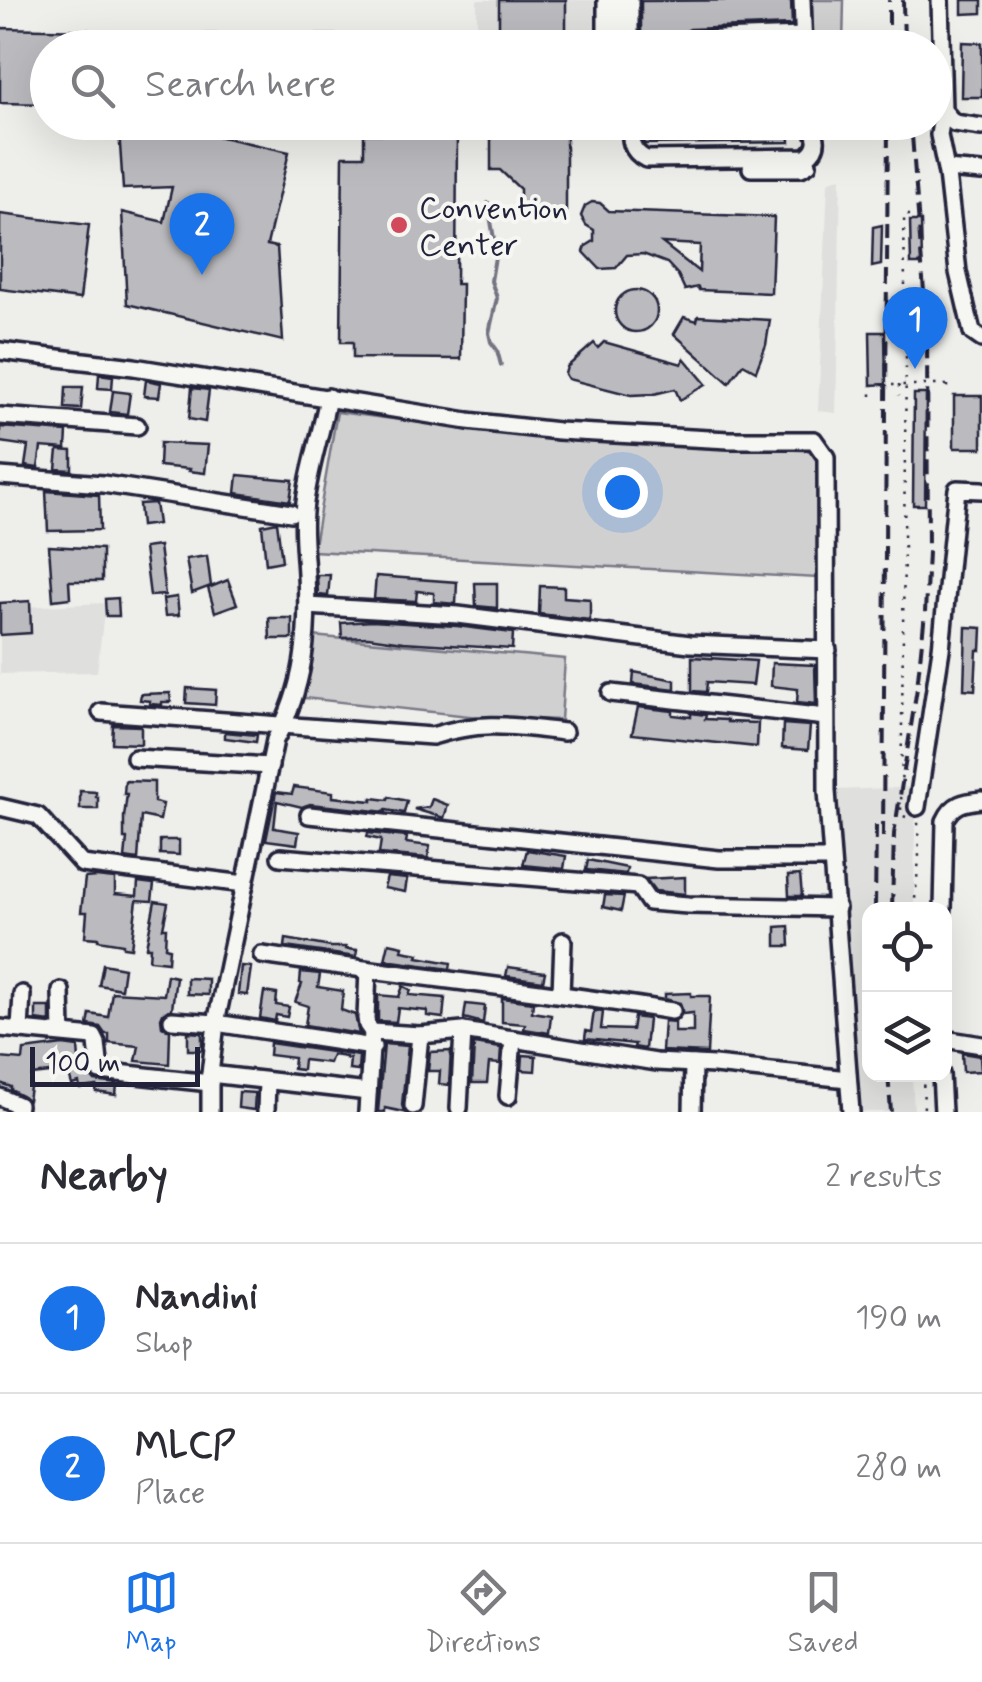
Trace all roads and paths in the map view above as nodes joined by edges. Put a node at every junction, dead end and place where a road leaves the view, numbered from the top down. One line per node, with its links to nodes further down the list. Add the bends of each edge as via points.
1 (606, 0): 6 (street)
2 (618, 0): 7 (street)
3 (630, 0): 8 (street)
4 (802, 0): 9 (street)
5 (940, 0): 10 (street)
6 (606, 30)
7 (618, 30)
8 (630, 30)
9 (803, 30)
10 (941, 30)
11 (952, 122): 12 (street)
12 (982, 127)
13 (631, 140): 16 (street, via 646,160)
14 (817, 140): 16 (street)
15 (940, 140): 18 (street)
16 (806, 157): 17 (street, via 801,168)
17 (752, 168)
18 (946, 170): 19 (street); 21 (street)
19 (982, 172)
20 (912, 215): 51 (path, via 904,215 901,815 918,821)
21 (963, 293): 22 (street); 23 (street, via 972,332)
22 (980, 293)
23 (982, 339)
24 (0, 351): 29 (street)
25 (899, 385): 26 (path, bridge, via 948,385); 27 (path, bridge, via 872,385); 28 (path, bridge)
26 (948, 395)
27 (871, 396)
28 (899, 396)
29 (328, 397): 35 (street, via 305,504); 36 (street, via 558,431 814,440 826,457)
30 (0, 416): 31 (street)
31 (137, 426)
32 (0, 476): 34 (street, via 103,484)
33 (982, 490): 46 (street, via 957,489)
34 (291, 513)
35 (306, 606): 36 (street, via 458,614 690,644); 40 (street, via 303,670)
36 (828, 650): 39 (street)
37 (611, 693): 39 (street)
38 (101, 712): 40 (street)
39 (826, 717): 49 (street)
40 (283, 725): 41 (street, via 432,736 496,724); 43 (street)
41 (564, 732)
42 (135, 758): 43 (street)
43 (270, 766): 50 (street)
44 (982, 800): 52 (street, via 957,804 945,821)
45 (0, 807): 50 (street, via 38,816 82,864)
46 (917, 807)
47 (309, 815): 49 (street, via 719,859)
48 (280, 856): 53 (street, via 638,886 649,902 669,904)
49 (831, 859): 53 (street)
50 (245, 884): 62 (street)
51 (915, 902)
52 (943, 902)
53 (837, 908): 74 (street)
54 (564, 942): 58 (street)
55 (262, 955): 56 (street)
56 (368, 970): 58 (street); 68 (street, via 366,1018)
57 (61, 991): 66 (street)
58 (561, 993): 60 (street)
59 (22, 994): 64 (street)
60 (672, 1011)
61 (172, 1020): 62 (street)
62 (216, 1023): 68 (street); 73 (street)
63 (0, 1028): 64 (street)
64 (20, 1029): 66 (street)
65 (463, 1031): 67 (street); 69 (street); 82 (street)
66 (62, 1032): 73 (street, via 94,1037 100,1070)
67 (420, 1035): 68 (street); 81 (street)
68 (373, 1039): 78 (street)
69 (513, 1040): 72 (street); 79 (street)
70 (952, 1040): 71 (street)
71 (982, 1044)
72 (693, 1064): 74 (street); 87 (street)
73 (210, 1079): 75 (street); 84 (street)
74 (848, 1080): 88 (street)
75 (266, 1081): 78 (street); 85 (street)
76 (923, 1082): 89 (path)
77 (941, 1082): 90 (street)
78 (368, 1092): 86 (street)
79 (508, 1096)
80 (0, 1097): 83 (street, via 18,1105)
81 (413, 1106)
82 (459, 1108)
83 (18, 1112)
84 (210, 1112)
85 (266, 1112)
86 (367, 1112)
87 (692, 1112)
88 (852, 1112)
89 (924, 1112)
90 (942, 1112)

